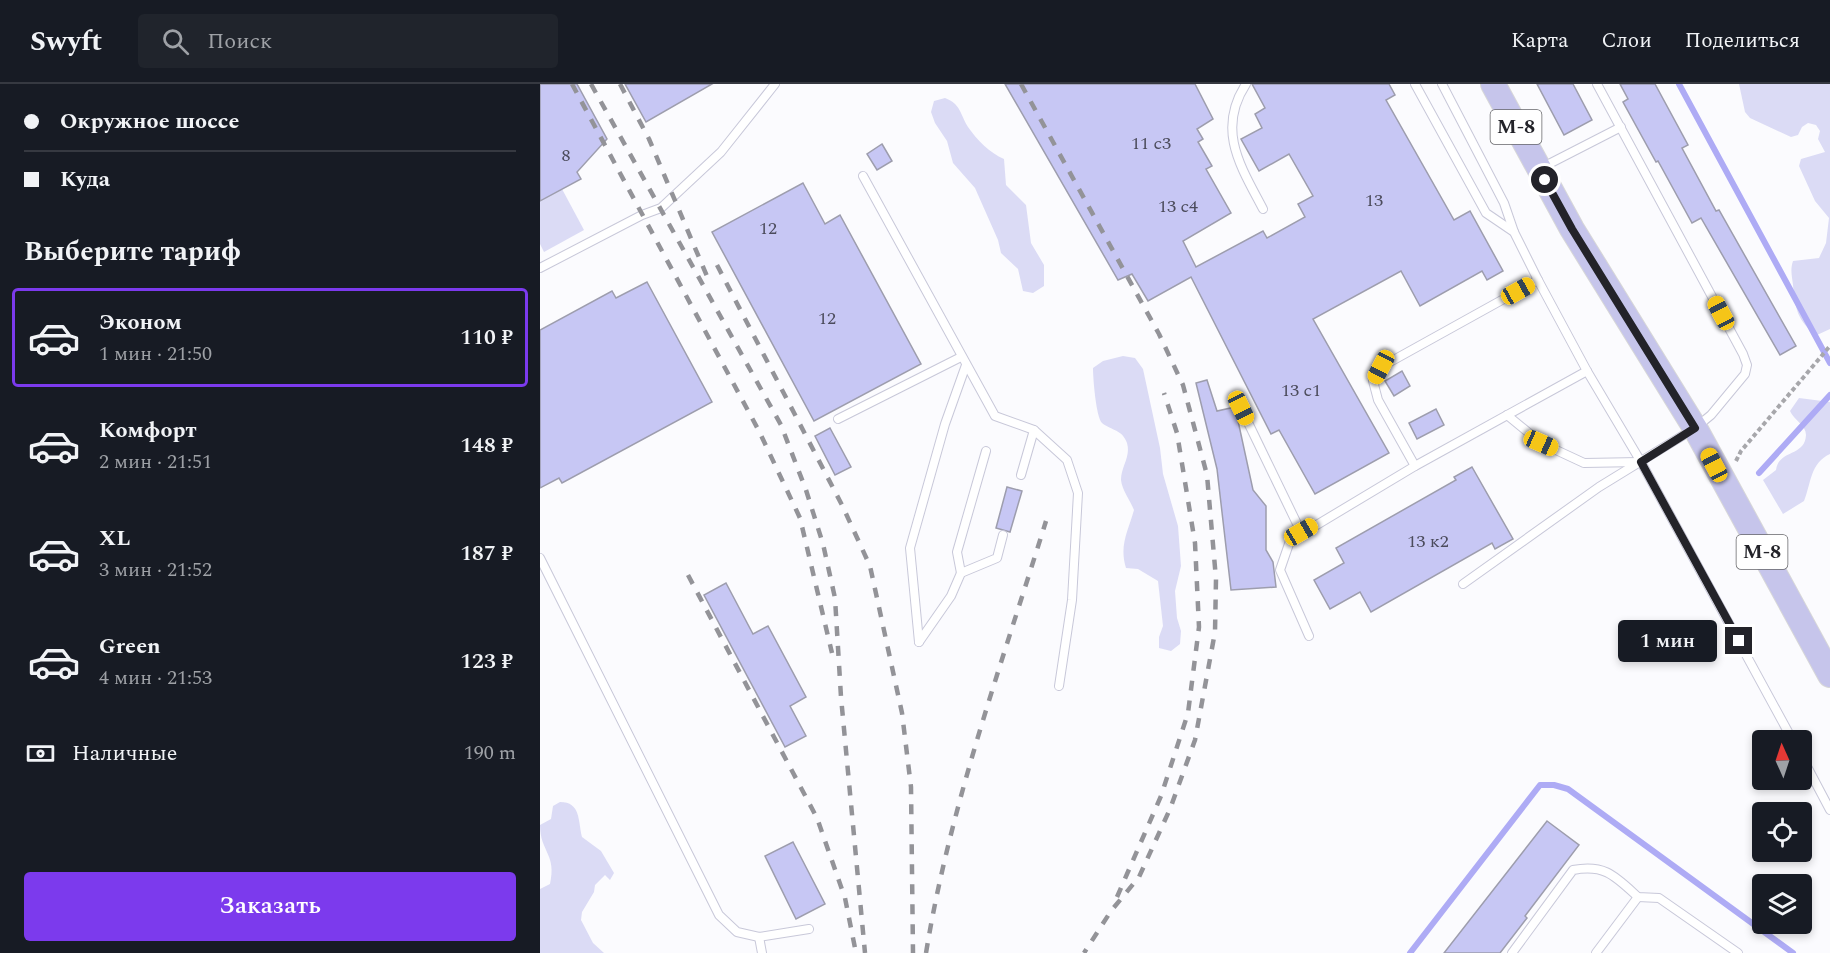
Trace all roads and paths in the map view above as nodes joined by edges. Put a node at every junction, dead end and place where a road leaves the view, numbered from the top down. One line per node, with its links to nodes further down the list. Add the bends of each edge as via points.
1 (775, 84): 12 (lane, via 721,152 662,208)
2 (1246, 84): 10 (lane, via 1235,108 1232,137 1235,155)
3 (1415, 84): 11 (lane, via 1486,213)
4 (1442, 84): 11 (lane, via 1504,203)
5 (1493, 84): 8 (main road, М-8)
6 (1597, 84): 7 (lane)
7 (1621, 127): 8 (lane); 20 (lane, via 1747,365 1745,374)
8 (1539, 169): 20 (main road, М-8)
9 (863, 176): 15 (lane)
10 (1263, 209)
11 (1514, 232): 13 (lane)
12 (540, 268)
13 (1538, 280): 16 (lane); 24 (lane, via 1381,367 1373,381 1378,400)
14 (1830, 346): 26 (path, via 1741,451)
15 (963, 361): 19 (lane); 21 (lane, via 995,416); 30 (lane, via 910,548 919,642 951,596)
16 (1587, 371): 18 (lane); 23 (lane)
17 (1241, 408): 27 (lane)
18 (1507, 415): 23 (lane, via 1541,443 1584,463); 24 (lane)
19 (838, 418)
20 (1695, 428): 23 (lane); 26 (main road, М-8)
21 (1034, 430): 25 (lane); 34 (lane, via 1067,460 1078,493 1072,600)
22 (986, 451): 30 (lane, via 957,552)
23 (1641, 462): 31 (lane, via 1599,487); 35 (lane)
24 (1415, 466): 27 (lane)
25 (1021, 476)
26 (1724, 483): 33 (main road, М-8)
27 (1301, 532): 32 (lane, via 1290,540 1280,570)
28 (1003, 535): 30 (lane, via 997,558)
29 (540, 558): 40 (lane, via 719,915 737,932)
30 (961, 573)
31 (1463, 584)
32 (1310, 636)
33 (1830, 675)
34 (1059, 686)
35 (1787, 730)
36 (1812, 776): 37 (lane)
37 (1830, 810)
38 (1638, 897): 42 (lane, via 1611,872 1588,867 1573,870); 43 (lane); 44 (lane, via 1659,898)
39 (809, 929): 40 (lane)
40 (759, 937): 41 (lane)
41 (762, 953)
42 (1512, 953)
43 (1596, 953)
44 (1738, 953)

